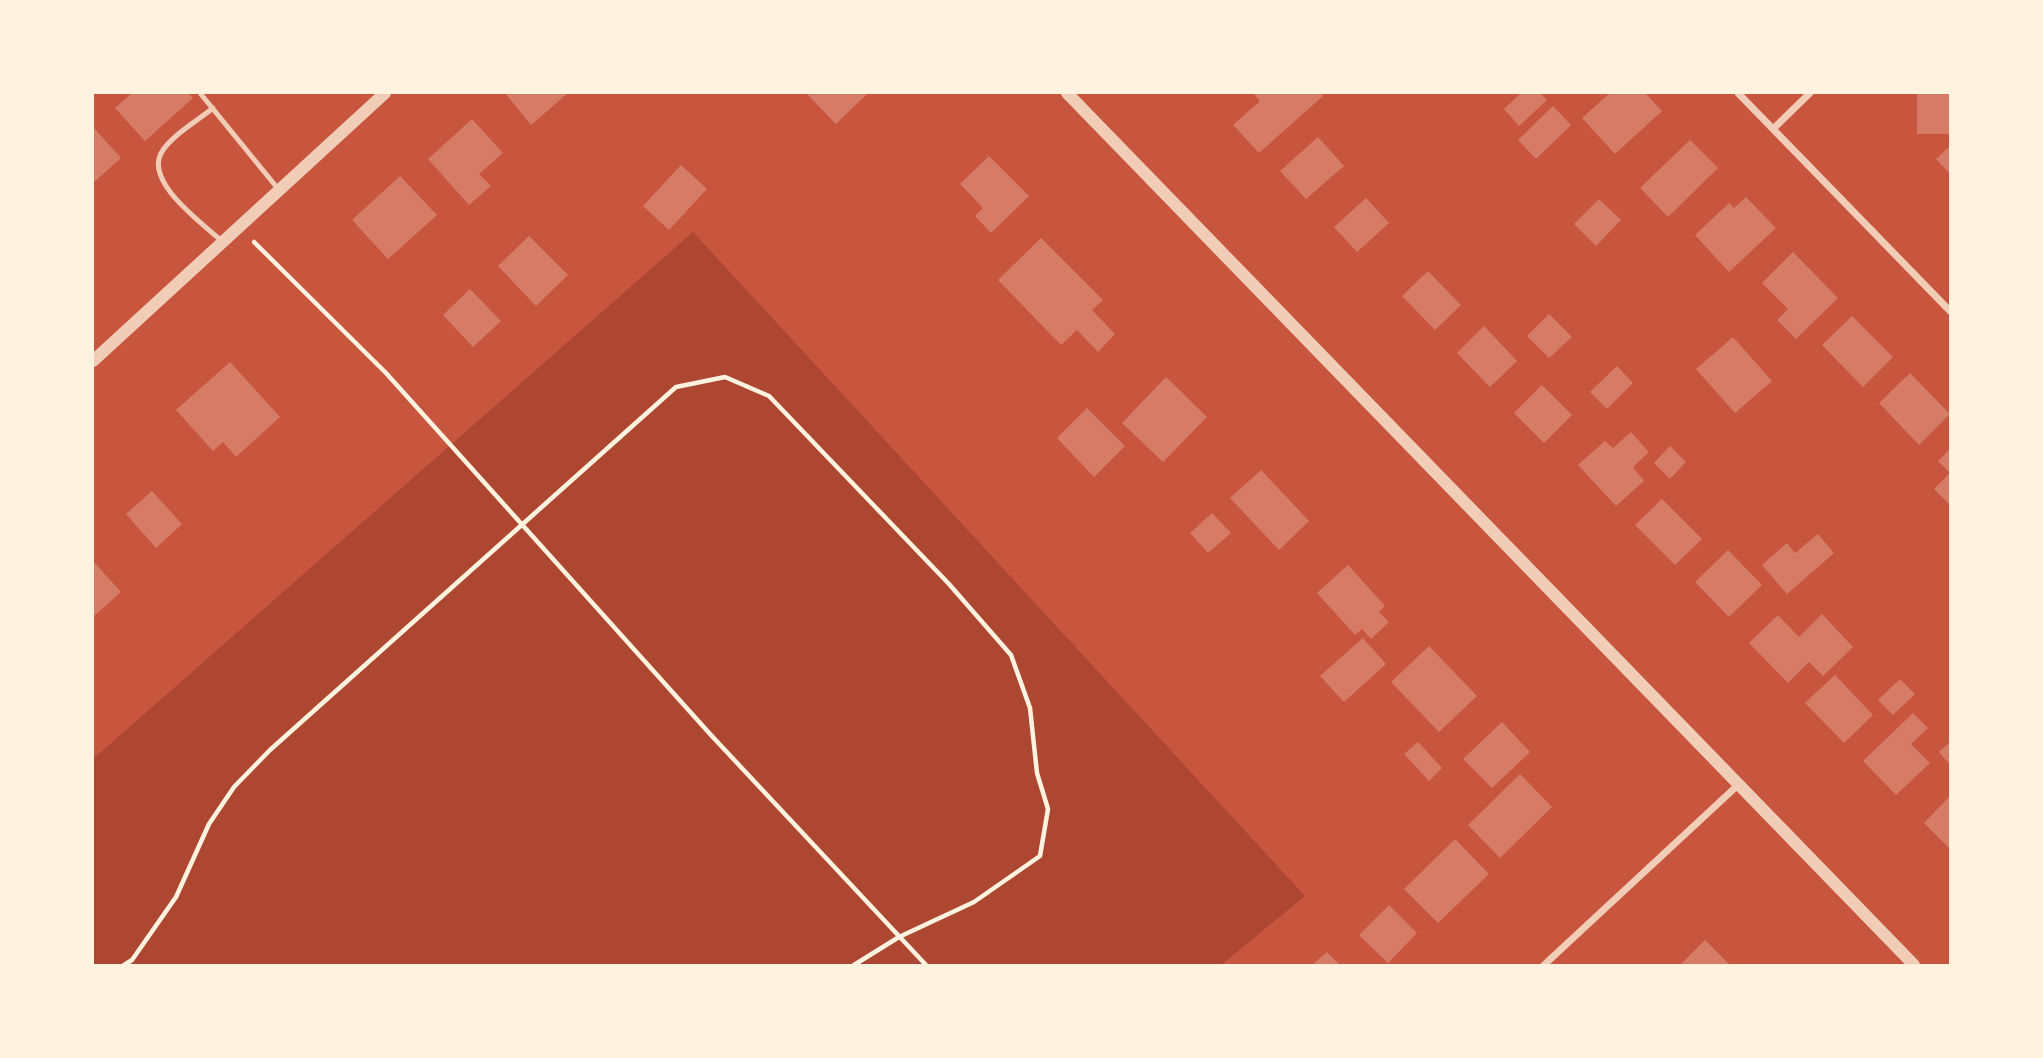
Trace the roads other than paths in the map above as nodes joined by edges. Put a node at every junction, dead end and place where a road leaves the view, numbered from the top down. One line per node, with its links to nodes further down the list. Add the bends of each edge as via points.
1 (200, 93): 6 (lane)
2 (385, 93): 8 (street)
3 (1066, 93): 12 (street)
4 (1738, 93): 7 (street)
5 (1810, 93): 7 (street)
6 (212, 108): 8 (lane); 9 (lane, via 162,150 156,165 178,201)
7 (1773, 129): 10 (street)
8 (279, 190): 9 (street)
9 (223, 242): 11 (street)
10 (1950, 311)
11 (93, 361)
12 (1738, 785): 13 (street); 14 (street)
13 (1544, 965)
14 (1914, 965)

